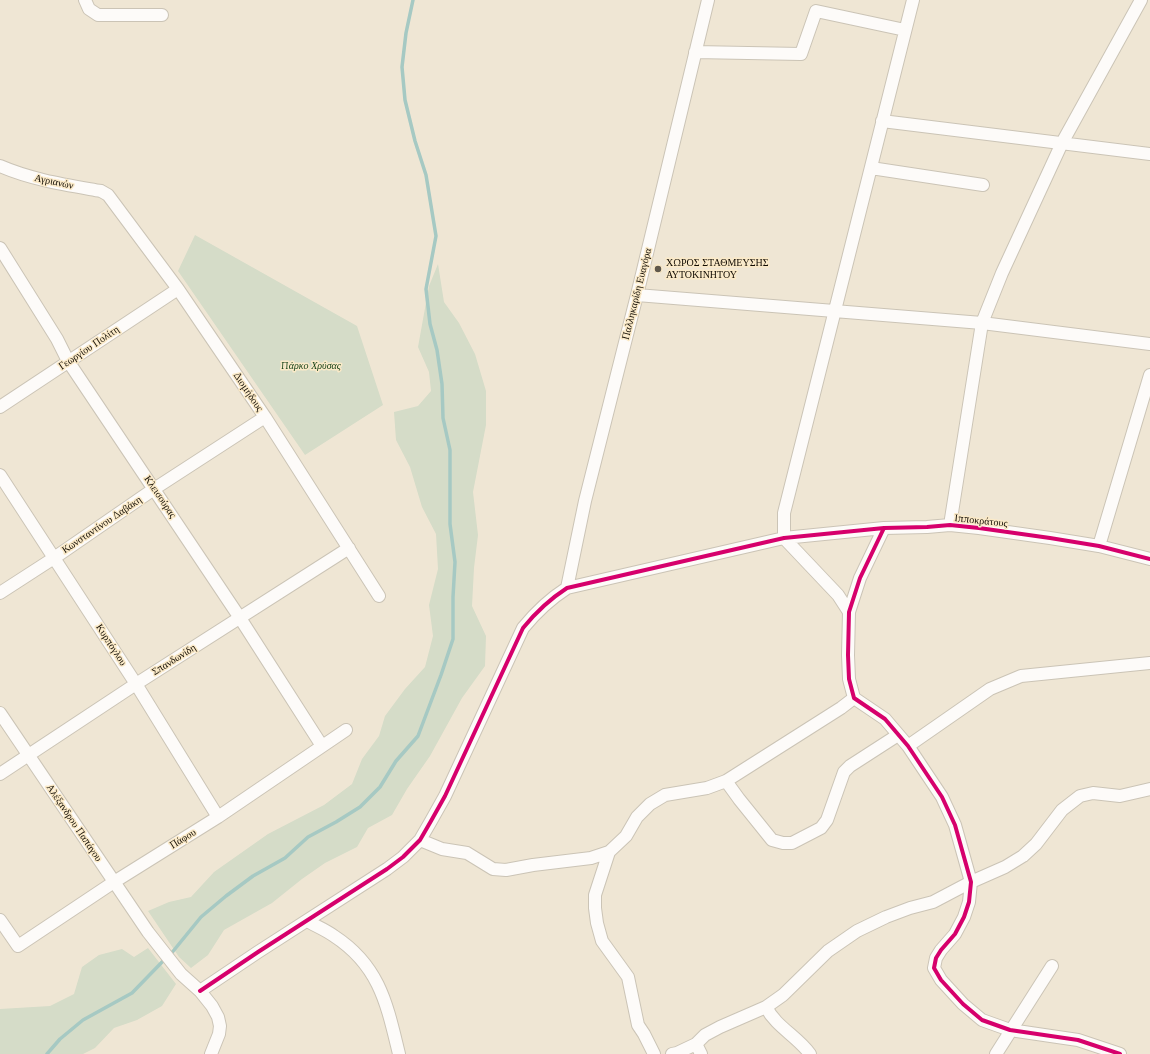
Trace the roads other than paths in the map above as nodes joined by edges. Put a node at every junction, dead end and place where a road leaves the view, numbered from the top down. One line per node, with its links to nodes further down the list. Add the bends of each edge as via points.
1 (85, 0): 5 (street, via 89,9 98,15)
2 (708, 0): 7 (street, Παλληκαρίδη Ευαγόρα)
3 (913, 0): 6 (street)
4 (1141, 0): 9 (street)
5 (162, 15)
6 (906, 30): 7 (street, via 816,11 800,54); 8 (street)
7 (695, 52): 17 (street, Παλληκαρίδη Ευαγόρα)
8 (882, 121): 9 (street); 12 (street)
9 (1062, 143): 10 (street); 19 (street, via 1002,273)
10 (1150, 154)
11 (0, 166): 14 (street, Αγριανών, via 26,176 101,191)
12 (871, 168): 13 (street); 18 (street)
13 (983, 185)
14 (108, 195): 16 (street, Διομήδους)
15 (0, 248): 21 (street, Κλεισούρας)
16 (178, 289): 21 (street, Γεωργίου Πολίτη); 24 (street, Διομήδους)
17 (637, 295): 18 (street); 34 (street, Παλληκαρίδη Ευαγόρα, via 585,501)
18 (835, 312): 19 (street); 29 (street, via 784,512)
19 (982, 323): 20 (street); 27 (street)
20 (1150, 344)
21 (68, 361): 23 (street, Γεωργίου Πολίτη); 26 (street, Κλεισούρας)
22 (1150, 375): 30 (street)
23 (0, 407)
24 (265, 417): 26 (street, Κωνσταντίνου Δαβάκη); 31 (street, Διομήδους)
25 (0, 475): 32 (street, Κυρπόγλου)
26 (154, 489): 32 (street, Κωνσταντίνου Δαβάκη); 38 (street, Κλεισούρας)
27 (950, 525): 28 (street, Ιπποκράτους); 30 (street, Ιπποκράτους)
28 (884, 528): 29 (street, Ιπποκράτους); 37 (street, via 860,578)
29 (784, 538): 34 (street, Ιπποκράτους); 37 (street, via 838,595)
30 (1099, 546): 33 (street, Ιπποκράτους)
31 (349, 548): 36 (street, Διομήδους); 38 (street, Σπανδωνίδη)
32 (54, 558): 35 (street, Κωνσταντίνου Δαβάκη); 40 (street, Κυρπόγλου)
33 (1150, 559)
34 (568, 588): 52 (street, Ιπποκράτους, via 553,597 523,628 445,796)
35 (0, 593)
36 (379, 596)
37 (849, 612): 41 (street, via 849,671)
38 (240, 618): 40 (street, Σπανδωνίδη); 45 (street, Κλεισούρας)
39 (1150, 663): 46 (street, via 1021,676 990,689)
40 (136, 684): 47 (street, Σπανδωνίδη); 51 (street, Κυρπόγλου)
41 (854, 698): 44 (street, via 885,719); 49 (street)
42 (0, 713): 47 (street, Αλέξανδρου Παπάγου)
43 (346, 730): 45 (street, Πάφου)
44 (898, 734): 46 (street); 49 (street, via 844,772 827,820 821,828 792,843 772,840)
45 (322, 746): 51 (street, Πάφου)
46 (908, 746): 55 (street, via 942,797 955,825)
47 (28, 756): 48 (street, Σπανδωνίδη); 54 (street, Αλέξανδρου Παπάγου)
48 (0, 774)
49 (726, 781): 53 (street, via 708,788 665,795 650,804 637,817 626,836)
50 (1150, 789): 55 (street, via 1120,796 1093,793 1080,796 1062,810 1036,844 1023,856)
51 (218, 817): 54 (street, Πάφου)
52 (420, 840): 53 (street, via 442,849 467,853 493,869 506,870 591,858); 57 (street, Ιπποκράτους, via 387,870)
53 (609, 852): 66 (street, via 594,895 597,922 602,941 628,977 638,1025)
54 (114, 882): 56 (street, Πάφου, via 18,946); 59 (street, Αλέξανδρου Παπάγου, via 181,974)
55 (971, 882): 60 (street, via 934,902 886,917 857,931 828,952 783,995); 61 (street, via 964,917 956,934 936,958 934,968 941,980 982,1020)
56 (0, 920)
57 (307, 920): 59 (street, Ιπποκράτους); 65 (street, via 335,936 369,968 388,1007)
58 (1052, 966): 61 (street)
59 (200, 991): 64 (street, Αλέξανδρου Παπάγου, via 212,1006 220,1026)
60 (766, 1007): 62 (street, via 705,1036); 68 (street, via 774,1020 804,1045)
61 (1010, 1030): 63 (street, via 1078,1040); 69 (street)
62 (699, 1049): 67 (street)
63 (1094, 1050): 70 (street)
64 (211, 1054)
65 (399, 1054)
66 (654, 1054)
67 (672, 1054)
68 (810, 1054)
69 (996, 1054)
70 (1120, 1054)

